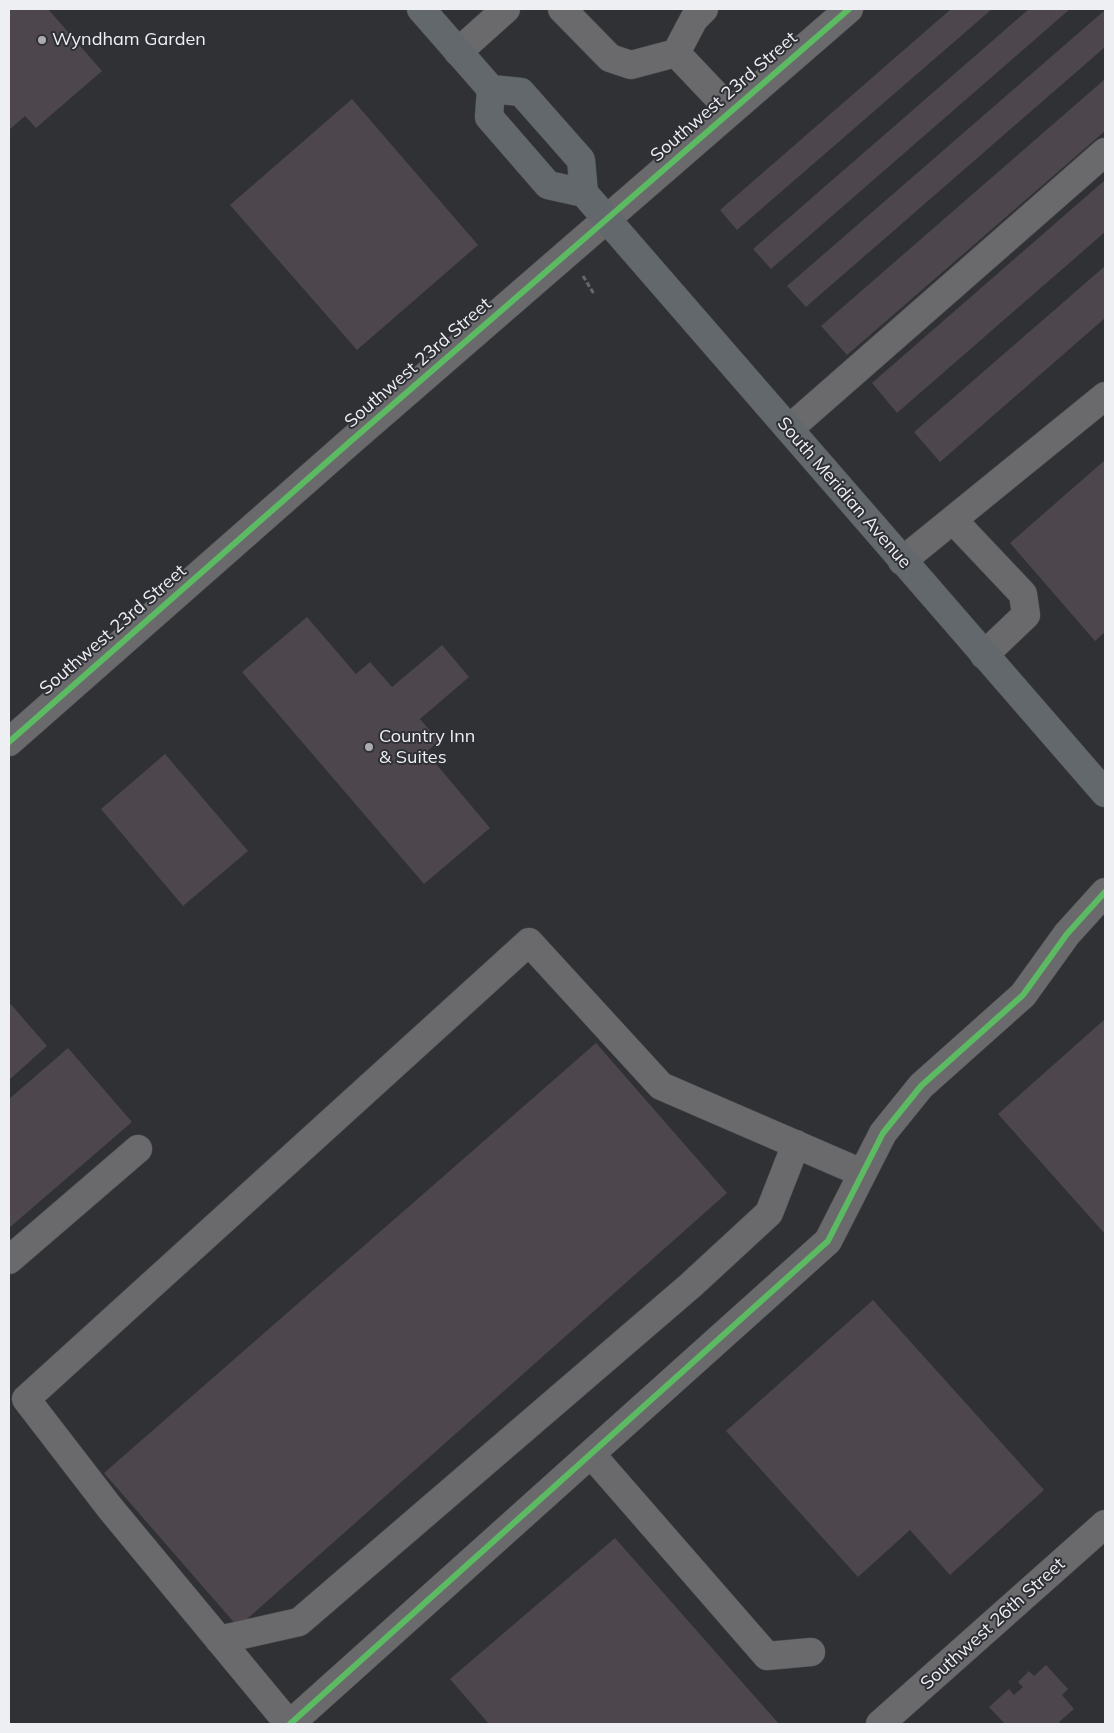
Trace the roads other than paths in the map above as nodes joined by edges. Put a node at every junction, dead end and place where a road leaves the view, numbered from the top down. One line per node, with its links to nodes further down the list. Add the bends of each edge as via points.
1 (421, 9): 6 (main road)
2 (506, 9): 6 (street)
3 (562, 9): 7 (street, via 610,58 631,65)
4 (704, 9): 7 (street, via 694,19)
5 (850, 9): 9 (street, Southwest 23rd Street)
6 (458, 52): 8 (main road)
7 (676, 53): 9 (street)
8 (491, 89): 11 (main road, via 521,92 581,160); 11 (main road, via 489,117 548,185)
9 (731, 111): 12 (street, Southwest 23rd Street)
10 (1105, 152): 14 (street)
11 (584, 193): 12 (main road, South Meridian Avenue)
12 (606, 219): 14 (main road, South Meridian Avenue); 18 (street, Southwest 23rd Street)
13 (1105, 396): 15 (street)
14 (789, 430): 16 (main road, South Meridian Avenue)
15 (954, 521): 16 (street); 17 (street, via 1023,594 1026,615)
16 (902, 561): 17 (main road, South Meridian Avenue)
17 (984, 655): 19 (main road, South Meridian Avenue)
18 (9, 742)
19 (1105, 793)
20 (1105, 892): 23 (street, via 1067,934 1023,995 921,1086 883,1132)
21 (796, 1144): 23 (street); 27 (street, via 769,1213 299,1622); 27 (street, via 661,1086 529,942 26,1399 110,1508)
22 (138, 1149): 24 (street)
23 (862, 1173): 25 (street, via 828,1241)
24 (9, 1260)
25 (591, 1454): 28 (street, via 768,1656); 29 (street)
26 (1105, 1524): 30 (street, Southwest 26th Street)
27 (219, 1640): 29 (street)
28 (811, 1652)
29 (301, 1721)
30 (880, 1724)

